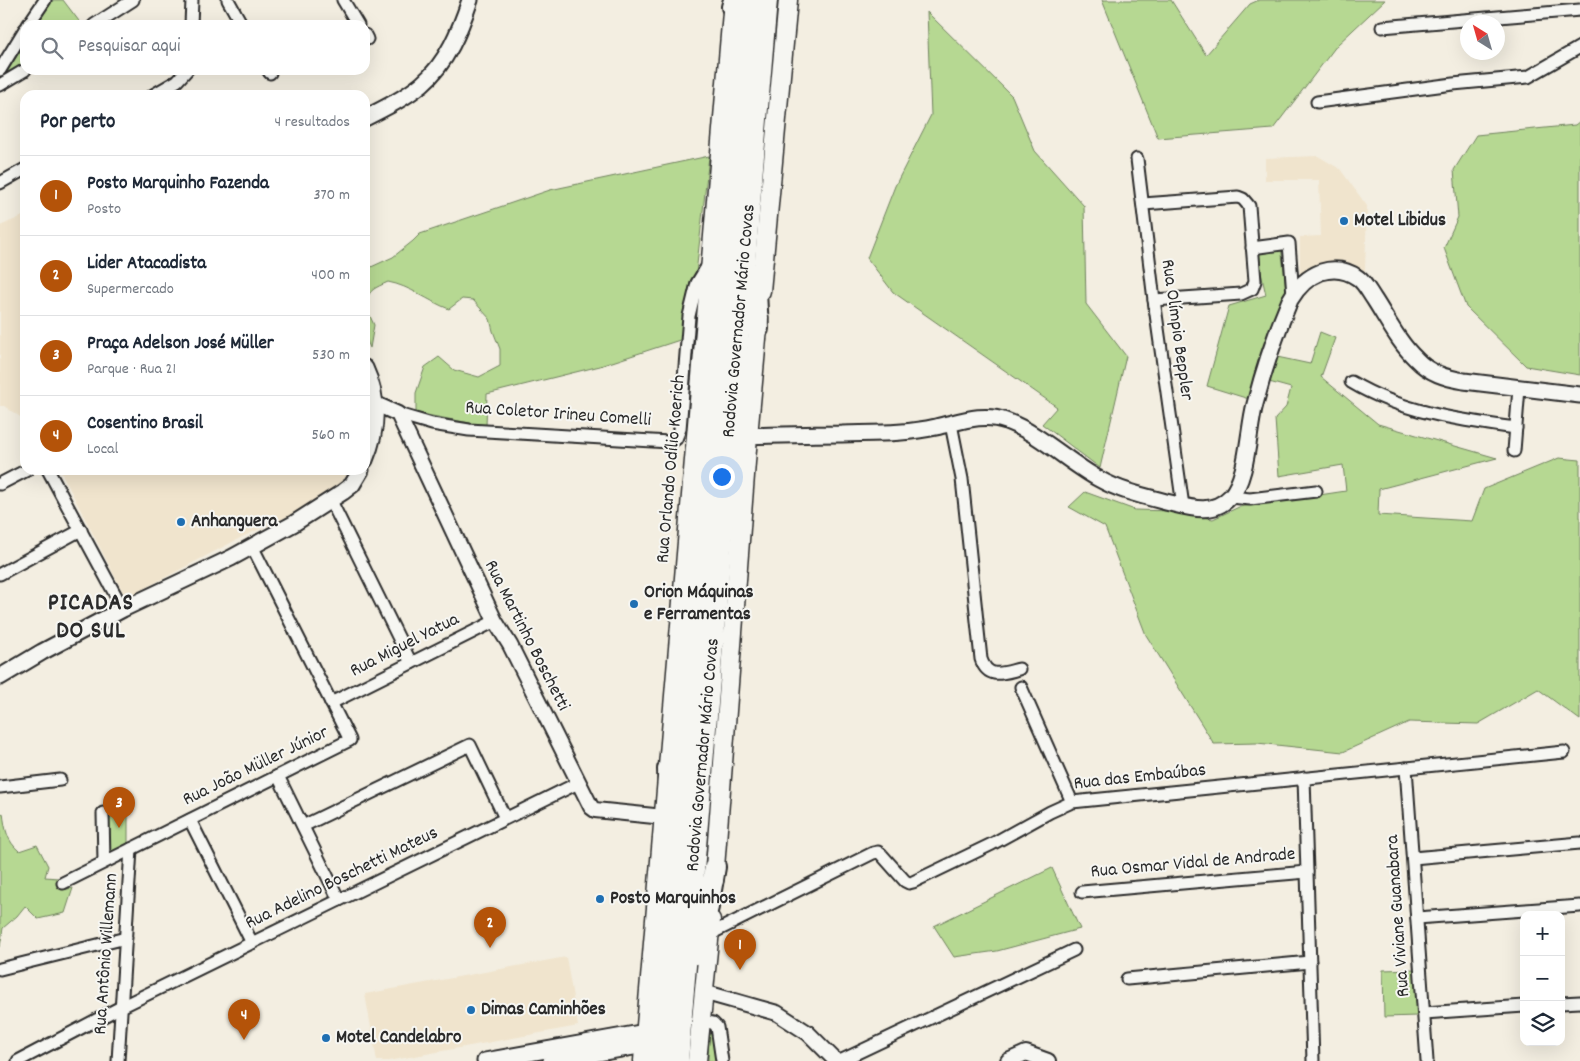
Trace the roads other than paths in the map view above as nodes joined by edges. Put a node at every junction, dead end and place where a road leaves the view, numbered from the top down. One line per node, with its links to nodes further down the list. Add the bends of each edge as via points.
1 (45, 0): 11 (street)
2 (133, 0): 12 (street)
3 (192, 0): 13 (street)
4 (228, 0): 14 (street)
5 (342, 0): 15 (street)
6 (470, 0): 25 (main road, via 458,34 430,76 398,102)
7 (768, 0): 30 (highway, Rodovia Governador Mário Covas)
8 (788, 0): 35 (main road)
9 (737, 2): 32 (main road, Rua Orlando Odílio Koerich); 86 (highway, Rodovia Governador Mário Covas)
10 (1580, 10): 16 (street)
11 (31, 20)
12 (102, 20)
13 (191, 20)
14 (239, 20)
15 (355, 20)
16 (1382, 27)
17 (20, 37): 19 (street)
18 (1580, 47): 24 (street, via 1528,77)
19 (0, 70)
20 (20, 73): 22 (street)
21 (182, 75): 23 (street)
22 (0, 85)
23 (162, 90)
24 (1317, 102)
25 (370, 116)
26 (1138, 159): 29 (street, Rua Olímpio Beppler)
27 (20, 172): 28 (street)
28 (0, 183)
29 (1142, 204): 31 (street, via 1238,197 1248,206); 34 (street, Rua Olímpio Beppler)
30 (747, 238): 35 (highway, via 755,269); 98 (highway, Rodovia Governador Mário Covas)
31 (1252, 248): 33 (street, via 1289,243); 34 (street, via 1255,281 1247,292)
32 (710, 261): 41 (street, Rua Coletor Irineu Comelli, via 697,284 689,316 680,429 676,440 483,431 432,424); 67 (main road, Rua Orlando Odílio Koerich)
33 (1292, 296): 38 (main road, via 1318,274 1329,270 1348,272 1364,284 1405,346 1431,371 1454,379); 52 (main road, via 1260,387 1243,470)
34 (1154, 300): 54 (street, Rua Olímpio Beppler)
35 (758, 329): 44 (main road)
36 (370, 380): 40 (main road)
37 (1351, 382): 43 (street, via 1381,398 1424,412)
38 (1519, 388): 39 (main road); 43 (street)
39 (1580, 395)
40 (376, 404): 41 (street, Rua Coletor Irineu Comelli); 45 (main road)
41 (398, 414): 59 (street, Rua Martinho Boschetti)
42 (951, 424): 44 (main road, via 891,433); 54 (main road, via 984,417 1004,420 1034,435 1100,480); 61 (street, via 962,479 981,659 984,667 993,673)
43 (1516, 428): 46 (street)
44 (748, 436): 83 (main road)
45 (370, 448)
46 (1514, 451)
47 (20, 474): 50 (street)
48 (51, 475): 55 (street)
49 (358, 475): 53 (main road, via 352,485)
50 (0, 484)
51 (1316, 491): 52 (street, via 1250,499)
52 (1230, 497): 54 (main road, via 1211,508)
53 (332, 501): 56 (main road); 60 (street)
54 (1183, 506)
55 (81, 530): 57 (street); 58 (street)
56 (252, 546): 58 (main road); 64 (street, Rua João Müller Júnior)
57 (0, 574)
58 (123, 609): 62 (main road)
59 (495, 621): 60 (street, Rua Miguel Yatua); 71 (street, Rua Martinho Boschetti)
60 (411, 663): 64 (street, Rua Miguel Yatua)
61 (1019, 669)
62 (0, 677)
63 (1021, 687): 73 (street)
64 (331, 703): 68 (street, Rua João Müller Júnior, via 350,740)
65 (1564, 752): 66 (street, Rua das Embaúbas)
66 (1406, 768): 69 (street, Rua das Embaúbas); 81 (street, Rua Viviane Guanabara)
67 (668, 769): 75 (main road, Rua Orlando Odílio Koerich); 86 (highway)
68 (278, 776): 77 (street, Rua João Müller Júnior); 78 (street)
69 (1304, 778): 73 (street, Rua das Embaúbas); 84 (street)
70 (60, 780): 72 (street)
71 (578, 783): 75 (street, Rua Martinho Boschetti, via 595,810); 76 (street, Rua Adelino Boschetti Mateus)
72 (0, 787)
73 (1072, 802): 91 (street, Rua das Embaúbas, via 913,882 905,881 881,854 873,853)
74 (103, 813): 82 (street)
75 (664, 817): 105 (main road, Rua Orlando Odílio Koerich)
76 (505, 818): 78 (street, via 470,745); 88 (street, Rua Adelino Boschetti Mateus)
77 (190, 820): 80 (street, Rua João Müller Júnior); 93 (street)
78 (302, 826): 88 (street)
79 (1580, 843): 81 (street)
80 (131, 849): 82 (street, Rua João Müller Júnior); 92 (street, Rua Antônio Willemann)
81 (1413, 858): 90 (street, Rua Viviane Guanabara)
82 (104, 862): 85 (street, Rua João Müller Júnior)
83 (714, 867): 91 (main road); 98 (highway)
84 (1307, 872): 87 (street, Rua Osmar Vidal de Andrade); 95 (street)
85 (63, 882)
86 (674, 888): 111 (highway, Rodovia Governador Mário Covas)
87 (1082, 892)
88 (339, 900): 93 (street, Rua Adelino Boschetti Mateus)
89 (1580, 906): 90 (street)
90 (1417, 918): 103 (street, Rua Viviane Guanabara)
91 (710, 934): 98 (main road)
92 (126, 938): 96 (street); 102 (street, Rua Antônio Willemann)
93 (252, 943): 102 (street, Rua Adelino Boschetti Mateus)
94 (1074, 950): 116 (street)
95 (1310, 962): 97 (street); 118 (street)
96 (0, 969)
97 (1127, 979)
98 (693, 993): 104 (main road); 112 (highway, Rodovia Governador Mário Covas); 115 (street, via 777,1012 803,1029)
99 (1580, 1002): 100 (street)
100 (1565, 1004)
101 (1520, 1006): 103 (street)
102 (122, 1007): 107 (street, Rua Adelino Boschetti Mateus); 108 (street, Rua Antônio Willemann)
103 (1424, 1013): 119 (street, Rua Viviane Guanabara)
104 (700, 1021): 113 (main road); 114 (street, via 717,1027)
105 (645, 1046): 109 (main road); 110 (main road)
106 (1015, 1060): 117 (street, via 1026,1052)
107 (18, 1061)
108 (118, 1061)
109 (485, 1061)
110 (551, 1061)
111 (660, 1061)
112 (678, 1061)
113 (697, 1061)
114 (722, 1061)
115 (836, 1061)
116 (840, 1061)
117 (1048, 1061)
118 (1313, 1061)
119 (1427, 1061)

